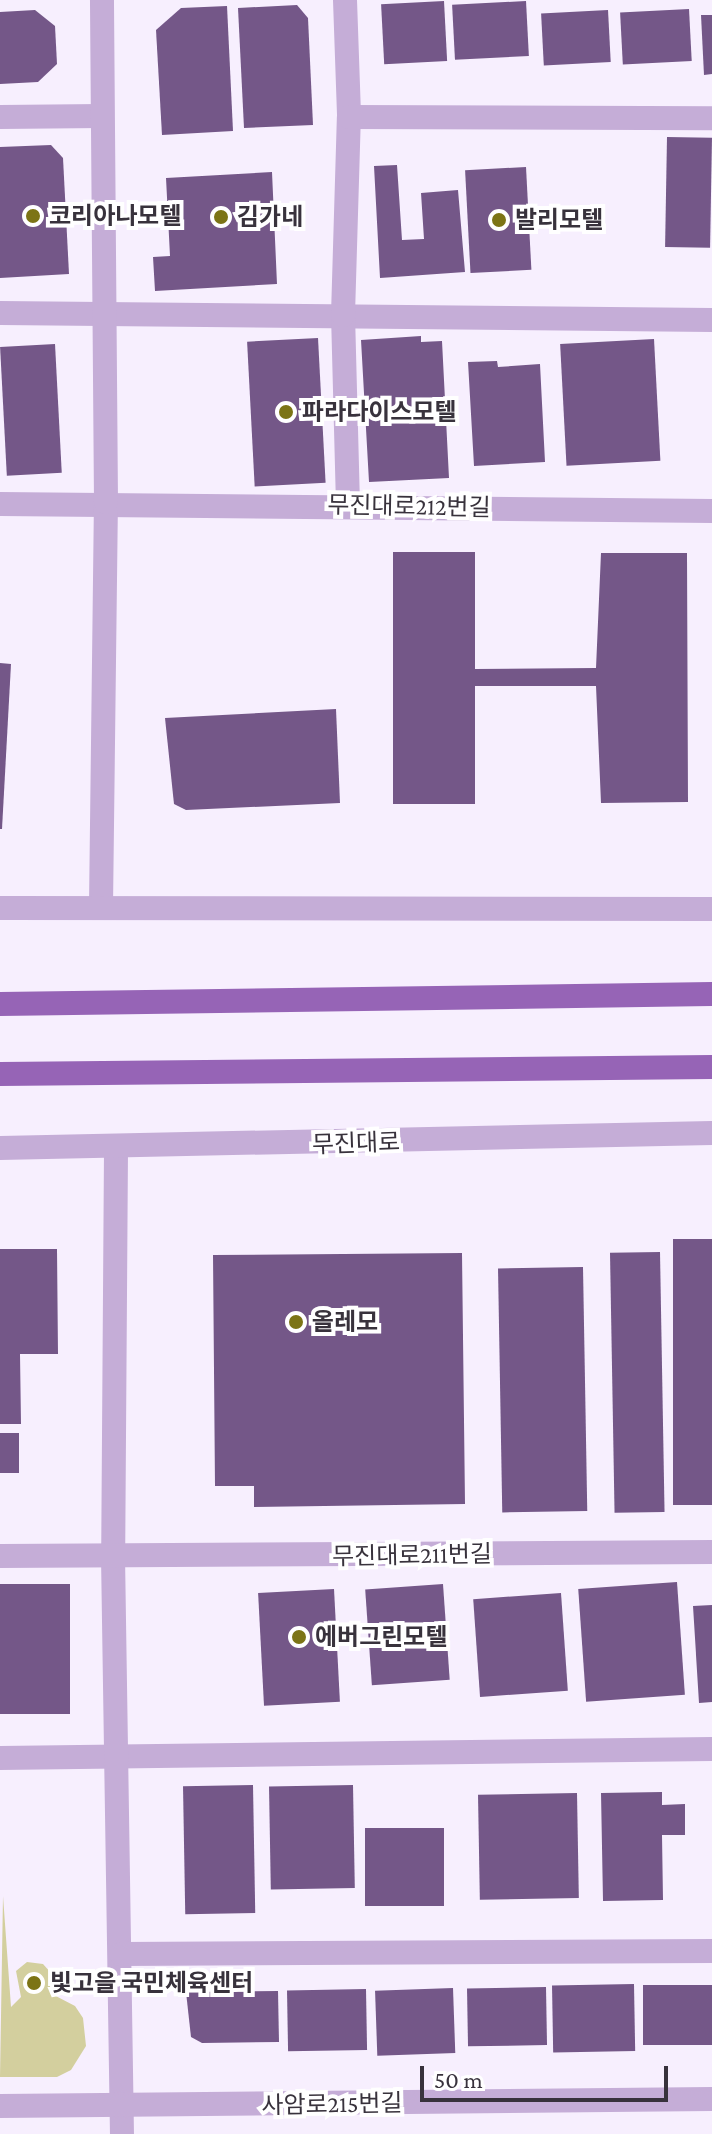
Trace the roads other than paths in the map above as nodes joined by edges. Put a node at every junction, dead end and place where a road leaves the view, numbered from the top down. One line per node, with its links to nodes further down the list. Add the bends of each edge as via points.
1 (102, 0): 3 (street)
2 (345, 0): 5 (street)
3 (102, 116): 4 (street); 7 (street)
4 (0, 117)
5 (349, 117): 6 (street); 9 (street)
6 (712, 118)
7 (103, 312): 8 (street); 9 (street); 11 (street)
8 (0, 313)
9 (343, 315): 10 (street); 13 (street)
10 (712, 320)
11 (106, 502): 12 (street, 무진대로212번길); 13 (street, 무진대로212번길); 15 (street)
12 (0, 504)
13 (348, 505): 14 (street, 무진대로212번길)
14 (712, 511)
15 (101, 907): 16 (street); 17 (street)
16 (0, 908)
17 (712, 909)
18 (712, 994): 19 (highway)
19 (0, 1004)
20 (712, 1067): 21 (highway)
21 (0, 1074)
22 (712, 1133): 24 (street, 무진대로)
23 (0, 1148): 24 (street, 무진대로)
24 (116, 1150): 27 (street)
25 (712, 1552): 27 (street, 무진대로211번길)
26 (0, 1556): 27 (street, 무진대로211번길)
27 (113, 1556): 30 (street)
28 (712, 1749): 30 (street)
29 (0, 1758): 30 (street)
30 (119, 1758): 32 (street)
31 (712, 1951): 32 (street)
32 (121, 1954): 35 (street)
33 (712, 2099): 35 (street, 사암로215번길)
34 (0, 2106): 35 (street, 사암로215번길)
35 (123, 2107): 36 (street)
36 (122, 2134)

